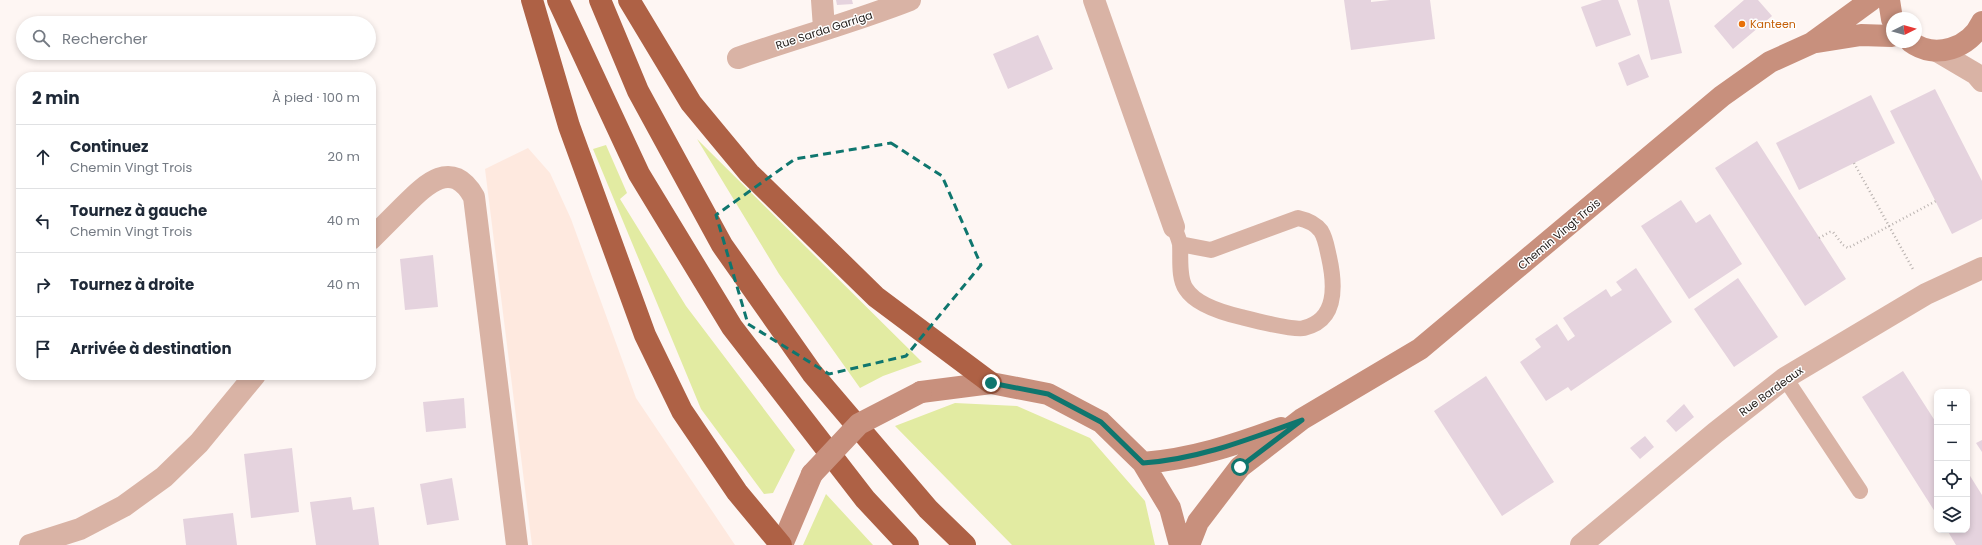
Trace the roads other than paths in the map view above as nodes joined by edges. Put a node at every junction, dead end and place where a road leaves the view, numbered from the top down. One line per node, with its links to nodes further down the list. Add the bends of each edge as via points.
1 (532, 0): 30 (highway, via 569,126 645,335 682,411 737,492)
2 (558, 0): 31 (highway, via 639,174 732,327 865,499)
3 (600, 0): 32 (highway, via 638,91 722,246 812,373 928,509)
4 (629, 0): 24 (highway, via 691,103 749,173 876,297)
5 (822, 0): 12 (street)
6 (910, 0): 12 (street, Rue Sarda Garriga)
7 (1094, 0): 20 (street)
8 (1871, 0): 14 (main road, Chemin Vingt Trois)
9 (1889, 0): 10 (main road)
10 (1891, 12)
11 (1982, 22): 16 (main road, via 1972,37 1962,45)
12 (824, 28): 17 (street, Rue Sarda Garriga)
13 (1886, 36): 14 (main road, Chemin Vingt Trois, via 1861,35)
14 (1812, 43): 25 (main road, Chemin Vingt Trois, via 1770,62 1722,96 1420,349)
15 (1922, 48): 16 (main road)
16 (1937, 51): 18 (street, via 1976,74)
17 (738, 58)
18 (1982, 81)
19 (376, 234): 29 (street, via 425,185 442,177 458,178 468,186 474,197)
20 (1177, 235): 20 (lane, via 1185,289 1217,311 1303,329 1323,317 1331,306 1334,292 1326,241 1321,231 1309,221 1298,218 1211,250)
21 (1982, 268): 22 (street, Rue Bardeaux, via 1926,294)
22 (1785, 378): 27 (lane); 35 (street, Rue Bardeaux)
23 (251, 380): 28 (street, via 199,443 164,477 124,506 80,530)
24 (991, 383): 26 (main road, via 1048,394 1062,401 1101,422); 30 (main road, bridge, via 921,392 859,424 812,474)
25 (1302, 420): 26 (main road, Chemin Vingt Trois, via 1235,445 1173,461); 34 (main road, Chemin Vingt Trois, via 1240,467 1198,522)
26 (1143, 463): 33 (main road, via 1170,508)
27 (1860, 491)
28 (30, 545)
29 (517, 545)
30 (781, 545)
31 (908, 545)
32 (965, 545)
33 (1180, 545)
34 (1189, 545)
35 (1581, 545)

